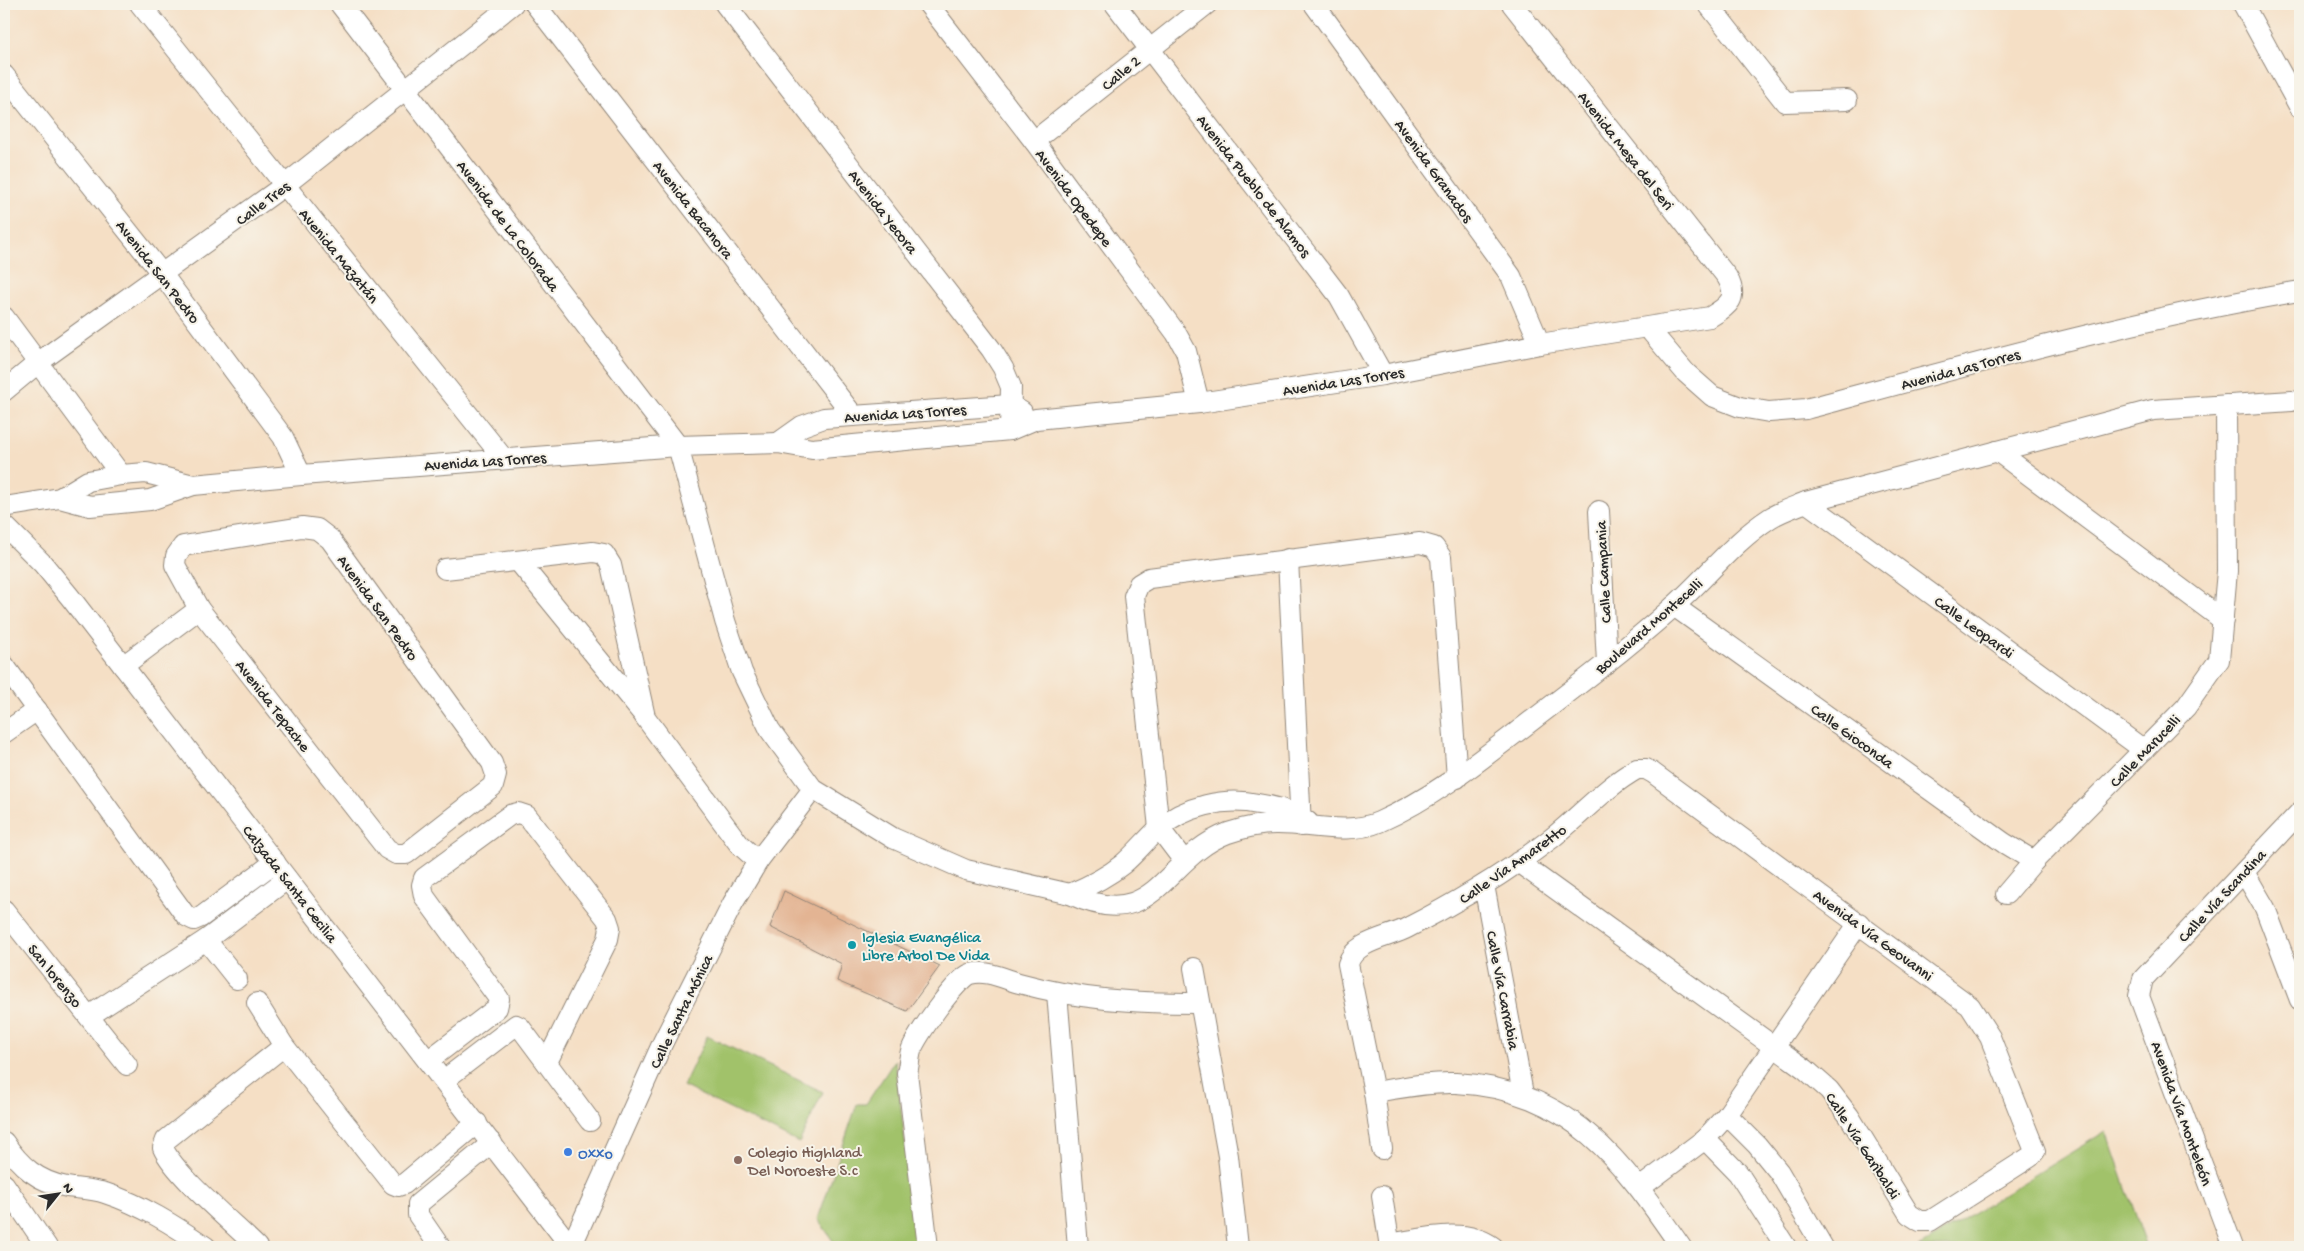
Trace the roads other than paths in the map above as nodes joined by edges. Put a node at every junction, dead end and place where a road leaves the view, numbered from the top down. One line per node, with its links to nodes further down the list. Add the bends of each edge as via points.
1 (140, 4): 19 (street, Avenida Mazatán)
2 (340, 4): 15 (street, Avenida de La Colorada)
3 (513, 4): 15 (street, Calle Tres)
4 (536, 4): 33 (street, Avenida Bacanora)
5 (725, 4): 31 (street, Avenida Yecora, via 991,349 1011,388)
6 (928, 4): 18 (street, Avenida Opedepe)
7 (1115, 4): 13 (street, Avenida Pueblo de Alamos)
8 (1208, 4): 13 (street, Calle 2)
9 (1314, 4): 25 (street, Avenida Granados, via 1512,276)
10 (1512, 4): 22 (street, Avenida Mesa del Seri, via 1727,277 1733,288)
11 (1708, 4): 16 (street, via 1785,102)
12 (2242, 4): 17 (street)
13 (1149, 48): 18 (street, Calle 2); 27 (street, Avenida Pueblo de Alamos, via 1339,296)
14 (4, 76): 20 (street, Avenida San Pedro)
15 (405, 89): 19 (street, Calle Tres); 37 (street, Avenida de La Colorada)
16 (1847, 100)
17 (2300, 108)
18 (1034, 141): 30 (street, Avenida Opedepe, via 1176,333 1186,351)
19 (284, 185): 20 (street, Calle Tres); 39 (street, Avenida Mazatán)
20 (162, 274): 26 (street, Calle Tres); 41 (street, Avenida San Pedro, via 283,437)
21 (2300, 292): 24 (street, Avenida Las Torres, via 2221,305 2044,345 1806,409 1769,412 1740,407 1712,396 1686,373)
22 (1732, 298): 24 (street, Avenida Las Torres, via 1724,309 1710,317)
23 (4, 317): 26 (street)
24 (1648, 328): 25 (street, Avenida Las Torres)
25 (1540, 344): 27 (street, Avenida Las Torres)
26 (39, 362): 28 (street, Calle Tres); 40 (street)
27 (1382, 375): 30 (street, Avenida Las Torres)
28 (4, 391)
29 (2292, 401): 32 (street, Boulevard Montecelli)
30 (1199, 403): 34 (street, Avenida Las Torres)
31 (1010, 405): 33 (street, Avenida Las Torres); 34 (street); 35 (street, Avenida Yecora)
32 (2226, 405): 38 (street, Boulevard Montecelli, via 2153,410); 54 (street, Calle Marucelli, via 2227,571)
33 (853, 415): 36 (street, Avenida Las Torres, via 824,418 802,426)
34 (1036, 419): 35 (street, Avenida Las Torres)
35 (1010, 430): 36 (street, Avenida Las Torres, via 812,449)
36 (778, 443): 37 (street, Avenida Las Torres)
37 (678, 446): 39 (street, Avenida Las Torres); 64 (street, via 742,672 770,730)
38 (1997, 451): 44 (street, Boulevard Montecelli); 54 (street)
39 (504, 459): 41 (street, Avenida Las Torres)
40 (121, 475): 42 (street, Avenida Las Torres, via 146,473); 43 (street, Avenida Las Torres, via 88,482)
41 (301, 475): 42 (street, Avenida Las Torres)
42 (193, 485): 43 (street, Avenida Las Torres, via 150,500 90,506)
43 (60, 498): 45 (street, Avenida Las Torres)
44 (1806, 502): 52 (street, Boulevard Montecelli, via 1771,518 1735,545); 61 (street, Calle Leopardi)
45 (4, 507)
46 (1599, 511): 55 (street, Calle Campania)
47 (4, 525): 57 (street, Calzada Santa Cecilia, via 43,564)
48 (183, 546): 53 (street, Avenida Tepache, via 176,556 175,565); 68 (street, Avenida San Pedro, via 302,527 317,529 330,539 492,763 496,775 493,786 406,854)
49 (1288, 559): 63 (street, via 1420,543 1434,547 1441,557); 66 (street); 67 (street, via 1149,578 1139,584 1134,596)
50 (519, 562): 51 (street); 59 (street); 59 (street, via 593,552 604,554 611,565)
51 (445, 569)
52 (1674, 606): 55 (street, Boulevard Montecelli); 71 (street, Calle Gioconda, via 2004,843)
53 (199, 608): 57 (street); 68 (street, Avenida Tepache, via 387,849)
54 (2223, 620): 61 (street, Calle Marucelli, via 2218,660 2186,707)
55 (1607, 663): 63 (street, Boulevard Montecelli)
56 (4, 665): 58 (street)
57 (123, 666): 72 (street, Calzada Santa Cecilia)
58 (37, 710): 60 (street); 72 (street, via 186,916 194,920 201,917)
59 (646, 717): 70 (street, via 739,844)
60 (4, 734)
61 (2144, 750): 71 (street, Calle Marucelli)
62 (1653, 774): 73 (street, Calle Vía Amaretto, via 1646,769 1630,773); 80 (street, Avenida Vía Geovanni)
63 (1457, 778): 66 (street, Boulevard Montecelli, via 1363,827)
64 (813, 789): 70 (street, Calle Santa Mónica); 77 (street, Boulevard Montecelli, via 893,838 966,870)
65 (2300, 812): 74 (street, Calle Vía Scandina)
66 (1305, 823): 67 (street, Boulevard Montecelli, via 1276,807 1246,801 1215,803 1186,812); 69 (street, Boulevard Montecelli, via 1243,829 1204,845)
67 (1159, 828): 69 (street); 77 (street, Boulevard Montecelli, via 1122,864 1089,886)
68 (396, 854)
69 (1184, 860): 77 (street, Boulevard Montecelli, via 1164,883 1136,903 1103,906)
70 (758, 861): 115 (street, Calle Santa Mónica, via 733,903 663,1042)
71 (2034, 861): 78 (street, Calle Marucelli)
72 (274, 862): 75 (street, Calzada Santa Cecilia)
73 (1518, 862): 76 (street, Calle Vía Amaretto); 91 (street, Calle Vía Garibaldi)
74 (2244, 872): 84 (street, Calle Vía Scandina); 86 (street, via 2265,908)
75 (287, 878): 81 (street); 92 (street, Calzada Santa Cecilia)
76 (1484, 885): 96 (street, Calle Vía Amaretto, via 1402,931 1360,947 1350,955 1348,964); 97 (street, Calle Vía Carrabia)
77 (1070, 894)
78 (2006, 894)
79 (4, 910): 89 (street, San lorenzo)
80 (1859, 923): 91 (street); 109 (street, Avenida Vía Geovanni, via 1970,1006 1990,1038 2034,1144 2035,1151 2030,1156)
81 (206, 940): 83 (street); 89 (street)
82 (1194, 968): 88 (street)
83 (237, 979)
84 (2142, 979): 123 (street, Avenida Vía Monteleón, via 2140,996)
85 (1057, 993): 88 (street, via 1115,1002); 116 (street, via 986,974 970,974 920,1031 911,1050 908,1074); 117 (street)
86 (2300, 1000)
87 (256, 1003): 90 (street)
88 (1199, 1003): 118 (street, via 1228,1156)
89 (89, 1016): 94 (street, San lorenzo)
90 (284, 1046): 100 (street, via 393,1184 398,1186); 113 (street, via 166,1140 163,1148 181,1173)
91 (1774, 1046): 98 (street); 109 (street, Calle Vía Garibaldi, via 1829,1090 1849,1116 1909,1214 1920,1221)
92 (429, 1060): 93 (street, via 498,1008 499,999 424,896 424,878 510,815 518,813 527,816 610,928 608,940); 95 (street, Calzada Santa Cecilia)
93 (547, 1062): 95 (street, via 516,1025); 99 (street)
94 (127, 1065)
95 (444, 1080): 100 (street, Calzada Santa Cecilia)
96 (1374, 1092): 97 (street, via 1422,1084 1457,1083); 104 (street)
97 (1523, 1094): 106 (street, via 1592,1135)
98 (1727, 1115): 101 (street); 122 (street, via 1779,1172)
99 (590, 1120)
100 (477, 1123): 103 (street, Calzada Santa Cecilia)
101 (1705, 1139): 106 (street); 121 (street, via 1738,1173)
102 (4, 1142): 105 (street, via 16,1160)
103 (492, 1143): 114 (street, via 418,1204 418,1215); 115 (street, Calzada Santa Cecilia)
104 (1382, 1150)
105 (38, 1178): 107 (street); 112 (street, via 103,1192 148,1210)
106 (1640, 1187): 120 (street)
107 (6, 1193): 111 (street)
108 (1382, 1196): 110 (street)
109 (1930, 1221)
110 (1390, 1246): 119 (street, via 1444,1236 1477,1239)
111 (47, 1247)
112 (206, 1247)
113 (257, 1247)
114 (440, 1247)
115 (571, 1247)
116 (928, 1247)
117 (1078, 1247)
118 (1238, 1247)
119 (1493, 1247)
120 (1682, 1247)
121 (1786, 1247)
122 (1823, 1247)
123 (2233, 1247)

